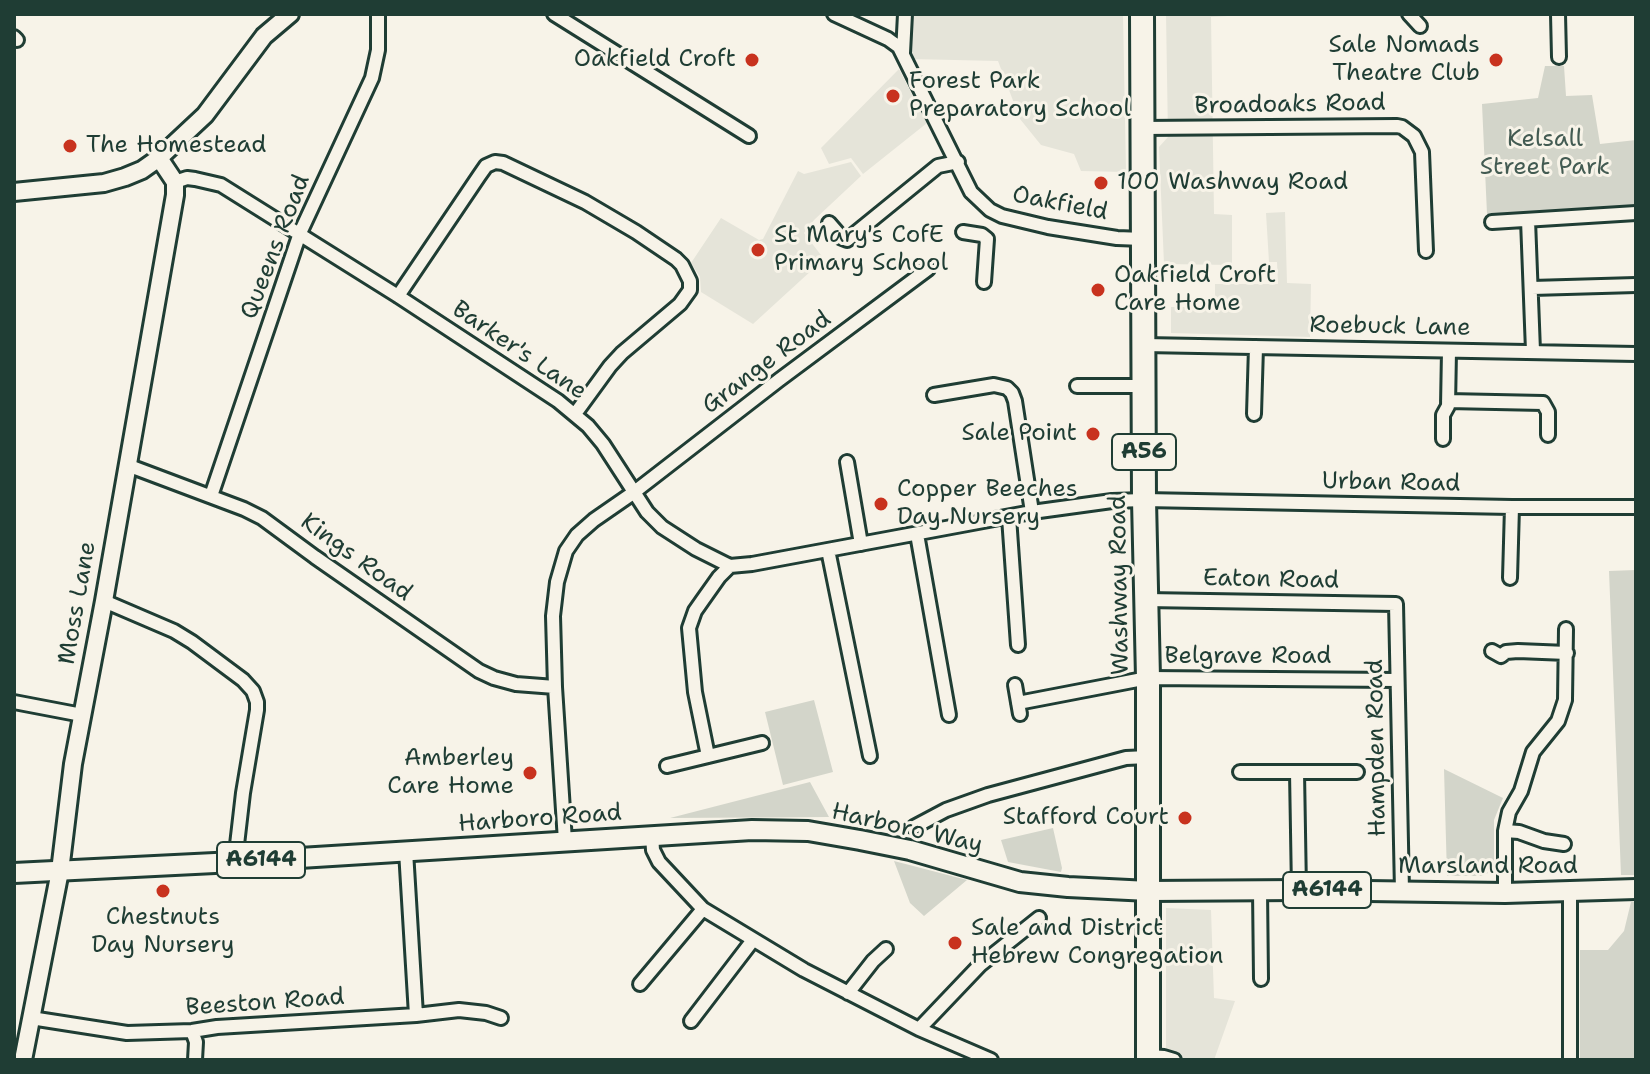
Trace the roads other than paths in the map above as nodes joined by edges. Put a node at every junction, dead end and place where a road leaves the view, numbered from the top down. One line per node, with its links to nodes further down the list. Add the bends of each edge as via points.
1 (290, 14): 14 (street, via 264,36 205,115)
2 (378, 14): 23 (street, Queens Road, via 372,78)
3 (554, 14): 13 (street)
4 (834, 14): 10 (street, Oakfield, via 894,42)
5 (905, 14): 10 (street)
6 (1142, 14): 12 (highway, Washway Road / A56)
7 (1409, 14): 9 (street)
8 (1558, 14): 11 (street)
9 (1420, 26)
10 (903, 53): 15 (street, Oakfield)
11 (1559, 57)
12 (1142, 128): 24 (highway, Washway Road / A56); 25 (street, Broadoaks Road, via 1402,127 1422,152)
13 (749, 136)
14 (159, 158): 16 (street); 17 (street, via 104,183)
15 (958, 162): 18 (street, Oakfield, via 971,192); 22 (street, via 938,166 847,240)
16 (175, 182): 23 (street, Barker's Lane, via 187,178 221,185); 45 (street, Moss Lane)
17 (14, 192)
18 (990, 210): 24 (street, Oakfield, via 1048,227); 27 (street, via 969,233 987,239)
19 (1636, 213): 20 (street)
20 (1528, 220): 21 (street); 29 (street)
21 (1492, 222)
22 (829, 223)
23 (300, 233): 30 (street, Barker's Lane); 47 (street, Queens Road)
24 (1143, 239): 31 (highway, Washway Road / A56)
25 (1426, 251)
26 (928, 269): 46 (street, Grange Road)
27 (984, 282)
28 (1636, 285): 29 (street)
29 (1532, 288): 34 (street)
30 (398, 296): 40 (street, Barker's Lane); 40 (street, via 486,166 495,162 573,196 636,232 682,265 690,290 622,353)
31 (1144, 345): 32 (street, Roebuck Lane); 37 (highway, Washway Road / A56)
32 (1256, 347): 33 (street, Roebuck Lane); 41 (street)
33 (1449, 351): 34 (street, Roebuck Lane); 39 (street)
34 (1533, 351): 35 (street, Roebuck Lane)
35 (1636, 354)
36 (1077, 386): 37 (street)
37 (1144, 386): 48 (highway, Washway Road / A56)
38 (934, 395): 51 (street, via 994,385 1012,393)
39 (1448, 401): 42 (street, via 1543,403); 43 (street)
40 (575, 414): 46 (street, Barker's Lane, via 603,444)
41 (1254, 414)
42 (1548, 435)
43 (1443, 439)
44 (847, 462): 54 (street)
45 (127, 465): 47 (street, Kings Road); 59 (street, Moss Lane)
46 (633, 493): 56 (street, Barker's Lane, via 662,527); 68 (street, Grange Road, via 594,520 566,551 553,616)
47 (211, 496): 68 (street, Kings Road, via 262,518 479,671 516,684)
48 (1144, 500): 49 (street, Urban Road); 51 (street); 58 (highway, Washway Road / A56)
49 (1512, 507): 50 (street, Urban Road); 57 (street, via 1506,560)
50 (1636, 507)
51 (1032, 512): 52 (street)
52 (1009, 517): 53 (street); 62 (street)
53 (917, 534): 54 (street); 71 (street)
54 (861, 544): 55 (street)
55 (828, 550): 56 (street); 74 (street)
56 (730, 566): 73 (street, via 702,601 689,628)
57 (1510, 578)
58 (1146, 600): 60 (street, Eaton Road); 65 (highway, Washway Road / A56)
59 (104, 601): 70 (street, Moss Lane); 86 (street, via 174,631 253,691 257,710)
60 (1396, 604): 66 (street, Hampden Road)
61 (1566, 629): 63 (street)
62 (1018, 645)
63 (1567, 653): 64 (street, via 1518,651); 81 (street, via 1562,710 1533,752)
64 (1498, 658)
65 (1148, 678): 66 (street, Belgrave Road); 67 (street, Belgrave Road, via 1019,709); 75 (highway, Washway Road / A56)
66 (1397, 680): 93 (street, Hampden Road)
67 (1015, 685)
68 (555, 687): 83 (street, Grange Road)
69 (14, 702): 70 (street)
70 (82, 715): 87 (street, Moss Lane)
71 (949, 715)
72 (762, 743): 73 (street)
73 (708, 756): 76 (street)
74 (870, 756)
75 (1148, 757): 80 (street, via 1126,758 988,795); 92 (highway, Washway Road / A56)
76 (667, 766)
77 (1240, 772): 78 (street)
78 (1297, 772): 79 (street); 91 (street)
79 (1357, 772)
80 (914, 827)
81 (1505, 831): 84 (street); 95 (street)
82 (652, 835): 83 (main road, Harboro Road / A6144); 92 (main road, Harboro Way / A6144, via 808,831 897,847 1020,882); 96 (street, Harboro Road, via 659,862)
83 (565, 841): 85 (main road, Harboro Road / A6144)
84 (1566, 846)
85 (406, 851): 86 (main road, Harboro Road / A6144); 103 (street)
86 (235, 862): 87 (main road, Harboro Road / A6144)
87 (60, 871): 88 (main road, Harboro Road / A6144); 104 (street, Moss Lane)
88 (14, 873)
89 (1636, 889): 94 (main road, Marsland Road / A6144)
90 (1260, 890): 91 (main road, Marsland Road / A6144); 92 (main road, Marsland Road / A6144); 100 (street)
91 (1299, 890): 93 (main road, Marsland Road / A6144)
92 (1149, 891): 109 (highway, Washway Road / A56)
93 (1402, 891): 95 (main road, Marsland Road / A6144)
94 (1570, 891): 95 (main road, Marsland Road / A6144); 114 (street)
95 (1505, 893)
96 (703, 909): 98 (street, Harboro Road); 101 (street)
97 (1039, 918): 107 (street, via 980,965)
98 (753, 940): 102 (street, Harboro Road); 106 (street)
99 (886, 949): 102 (street)
100 (1261, 979)
101 (640, 984)
102 (848, 993): 107 (street, Harboro Road)
103 (416, 1015): 105 (street, Beeston Road, via 472,1011); 108 (street, Beeston Road)
104 (31, 1018): 108 (street, Beeston Road, via 127,1033); 110 (street, Moss Lane)
105 (501, 1018)
106 (691, 1021)
107 (919, 1029): 112 (street, Harboro Road)
108 (192, 1031): 111 (street)
109 (1148, 1058): 113 (street)
110 (23, 1060)
111 (195, 1060)
112 (991, 1060)
113 (1174, 1060)
114 (1570, 1060)

